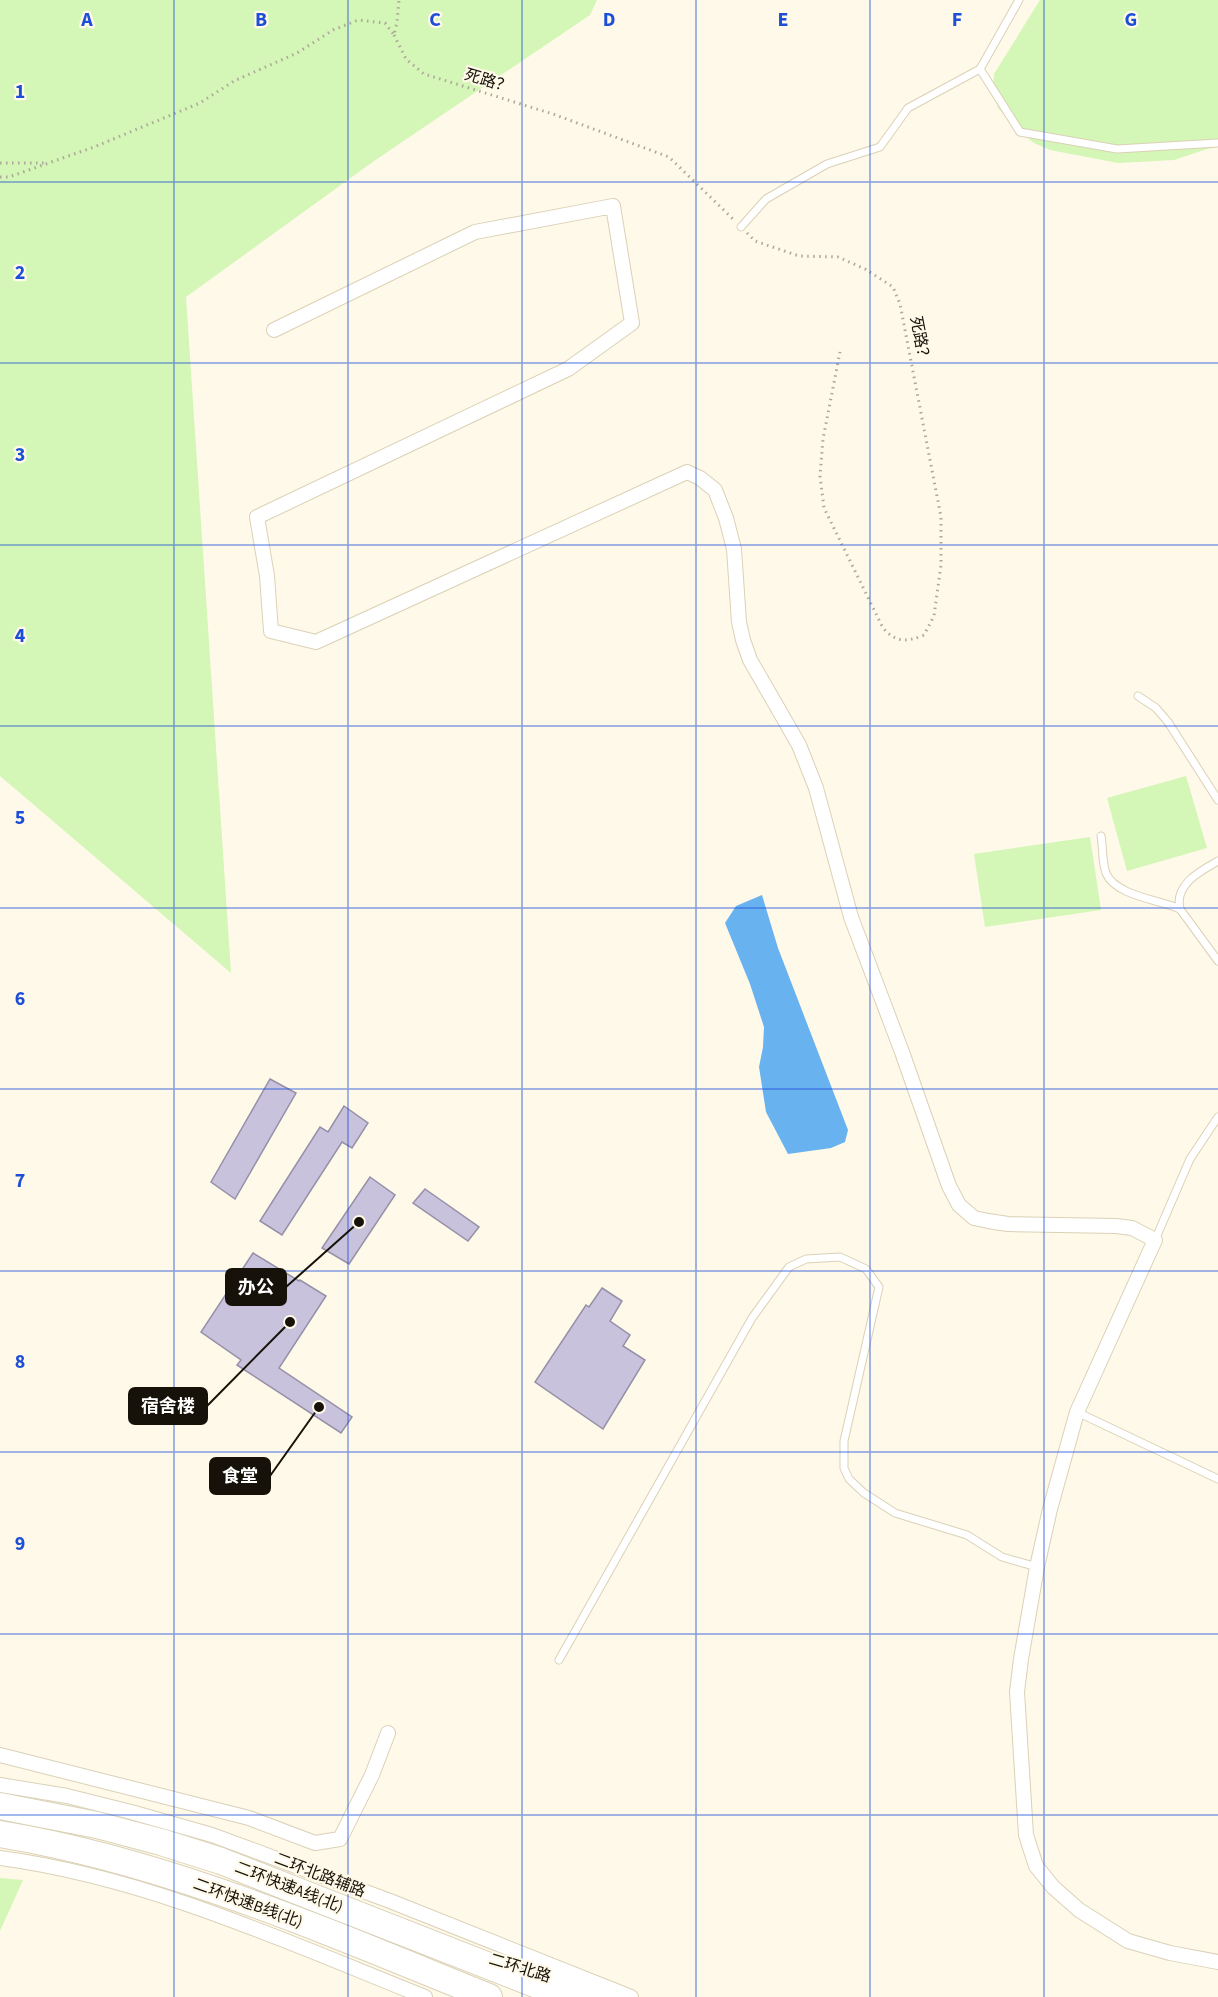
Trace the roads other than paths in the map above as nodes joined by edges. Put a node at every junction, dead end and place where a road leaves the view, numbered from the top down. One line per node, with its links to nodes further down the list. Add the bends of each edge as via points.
1 (1019, 0): 2 (lane)
2 (980, 69): 3 (lane, via 1020,132 1117,149); 4 (lane, via 908,108 880,147 827,164 766,199)
3 (1218, 143)
4 (741, 227)
5 (274, 330): 13 (street, via 475,232 613,206 632,323 568,369 257,517 271,631 316,642 687,472 700,478 715,490 726,518 734,549 739,622 750,660 799,745 816,788 851,917 959,1205 974,1218 988,1221 1116,1226 1132,1228)
6 (1138, 696): 7 (lane, via 1168,722)
7 (1218, 800)
8 (1101, 836): 10 (lane, via 1107,874 1118,886)
9 (1218, 861): 10 (lane, via 1184,885)
10 (1180, 909): 11 (lane)
11 (1218, 961)
12 (1218, 1117): 13 (lane, via 1190,1159)
13 (1155, 1240): 14 (street)
14 (1077, 1412): 15 (lane); 16 (street)
15 (1218, 1479)
16 (1037, 1567): 17 (lane, via 1002,1557 967,1535 896,1513 849,1479 844,1468 844,1441 879,1287 866,1269 840,1257 806,1259 789,1267 752,1318); 25 (street, via 1017,1692 1026,1835 1036,1866 1078,1911 1128,1941)
17 (559, 1660)
18 (388, 1733): 19 (street, via 372,1776 340,1839 315,1843 249,1818)
19 (0, 1755)
20 (0, 1785): 32 (street, 二环北路辅路, via 67,1796 212,1835)
21 (0, 1806): 24 (highway, 二环快速A线(北), via 97,1825 211,1858)
22 (0, 1834): 26 (highway, 二环快速B线(北), via 165,1873)
23 (0, 1858): 27 (street, via 153,1892)
24 (426, 1941): 30 (highway, 二环快速A线(北)); 31 (main road, 二环北路)
25 (1218, 1962)
26 (417, 1968): 28 (main road); 29 (highway, 二环快速B线(北))
27 (425, 1997)
28 (473, 1997)
29 (489, 1997)
30 (568, 1997)
31 (613, 1997)
32 (631, 1997)

